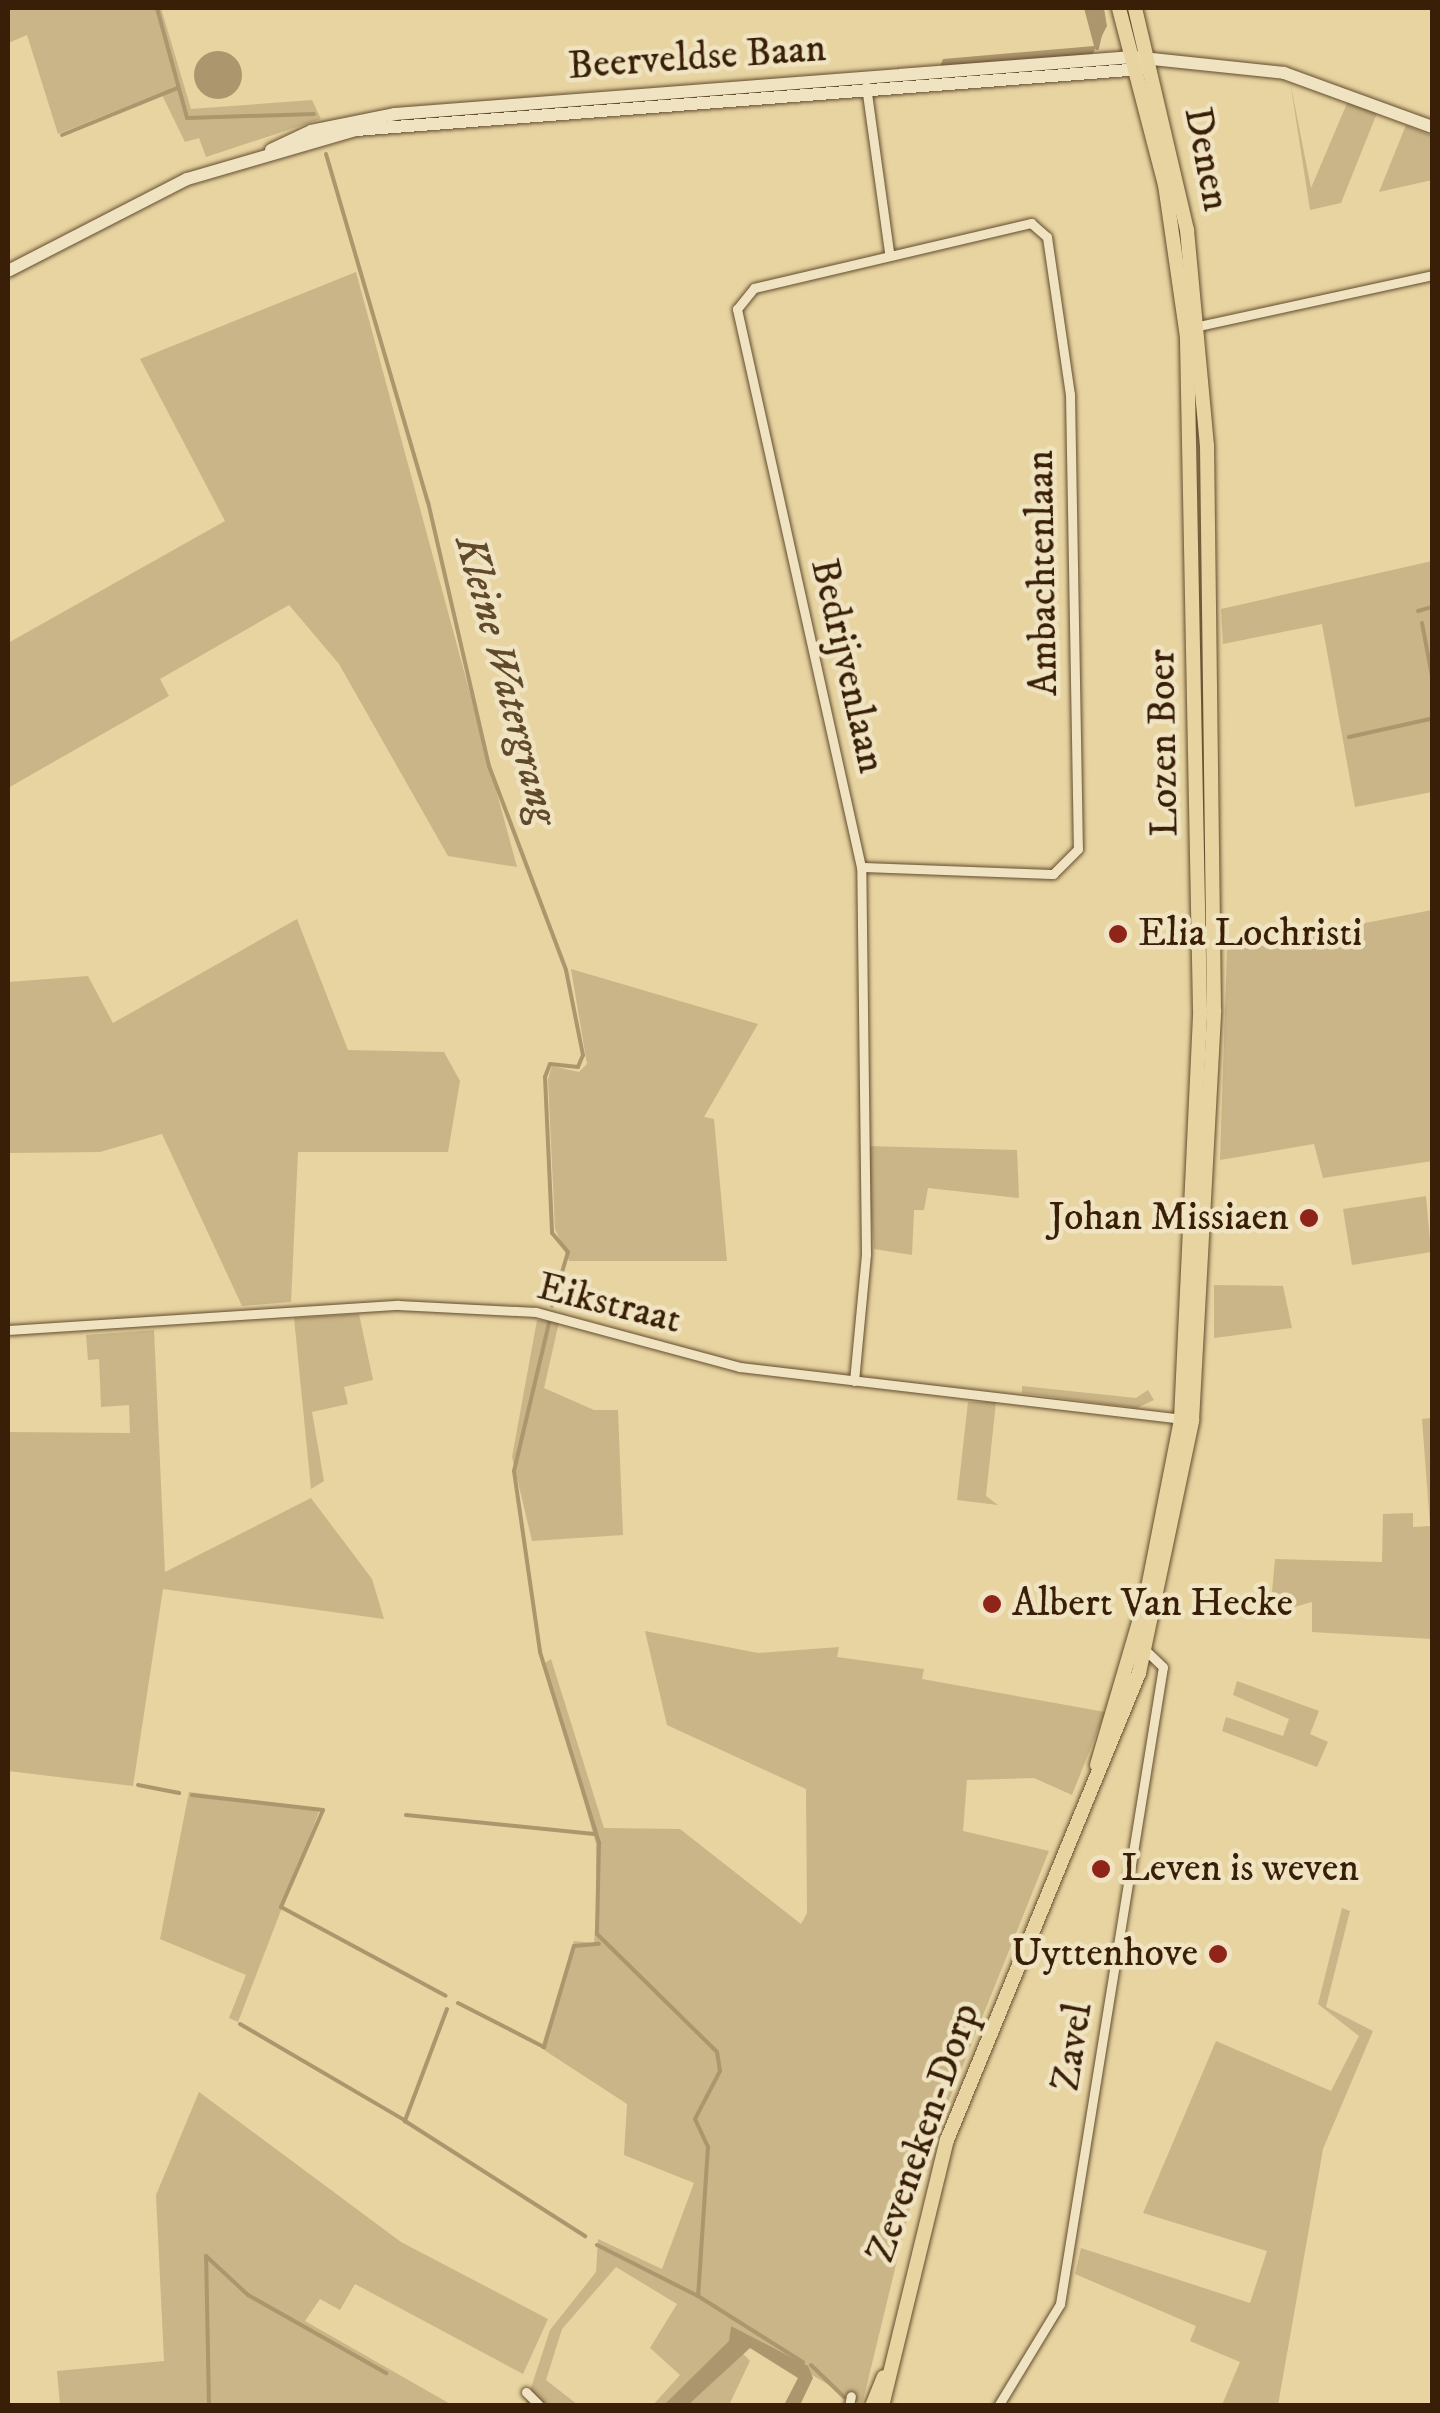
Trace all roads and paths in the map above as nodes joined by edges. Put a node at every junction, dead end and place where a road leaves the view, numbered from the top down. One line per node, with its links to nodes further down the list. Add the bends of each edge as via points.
1 (1119, 8): 3 (main road)
2 (1135, 8): 4 (main road, Denen)
3 (1135, 64): 4 (main road); 5 (main road, Beerveldse Baan); 14 (main road, Lozen Boer, via 1176,258 1193,444 1200,1010)
4 (1152, 64): 6 (main road, via 1284,74); 10 (main road, Denen)
5 (866, 84): 7 (street); 8 (main road, Beerveldse Baan, via 426,120 271,150 85,226)
6 (1432, 127)
7 (889, 252): 11 (street, Bedrijvenlaan, via 754,288 737,310); 11 (street, Ambachtenlaan, via 1020,221 1048,237 1070,394 1078,848 1053,874)
8 (8, 270)
9 (1432, 275): 10 (street)
10 (1199, 326): 14 (main road, Lozen Boer, via 1214,1010)
11 (861, 867): 13 (street, Bedrijvenlaan, via 866,1254)
12 (8, 1330): 13 (street, Eikstraat, via 368,1306 536,1312 740,1367)
13 (854, 1381): 14 (street, Eikstraat)
14 (1187, 1420): 15 (main road, Zeveneken-Dorp)
15 (1140, 1646): 16 (main road, Zeveneken-Dorp); 17 (street, via 1161,1658)
16 (1134, 1670): 17 (street); 18 (main road, Zeveneken-Dorp, via 1088,1805 948,2140)
17 (1160, 1681): 23 (street, Zavel, via 1060,2304)
18 (884, 2376): 21 (main road, Zeveneken-Dorp); 22 (main road, Zeveneken-Dorp)
19 (526, 2392): 20 (street)
20 (540, 2406)
21 (872, 2406)
22 (882, 2406)
23 (998, 2406)

